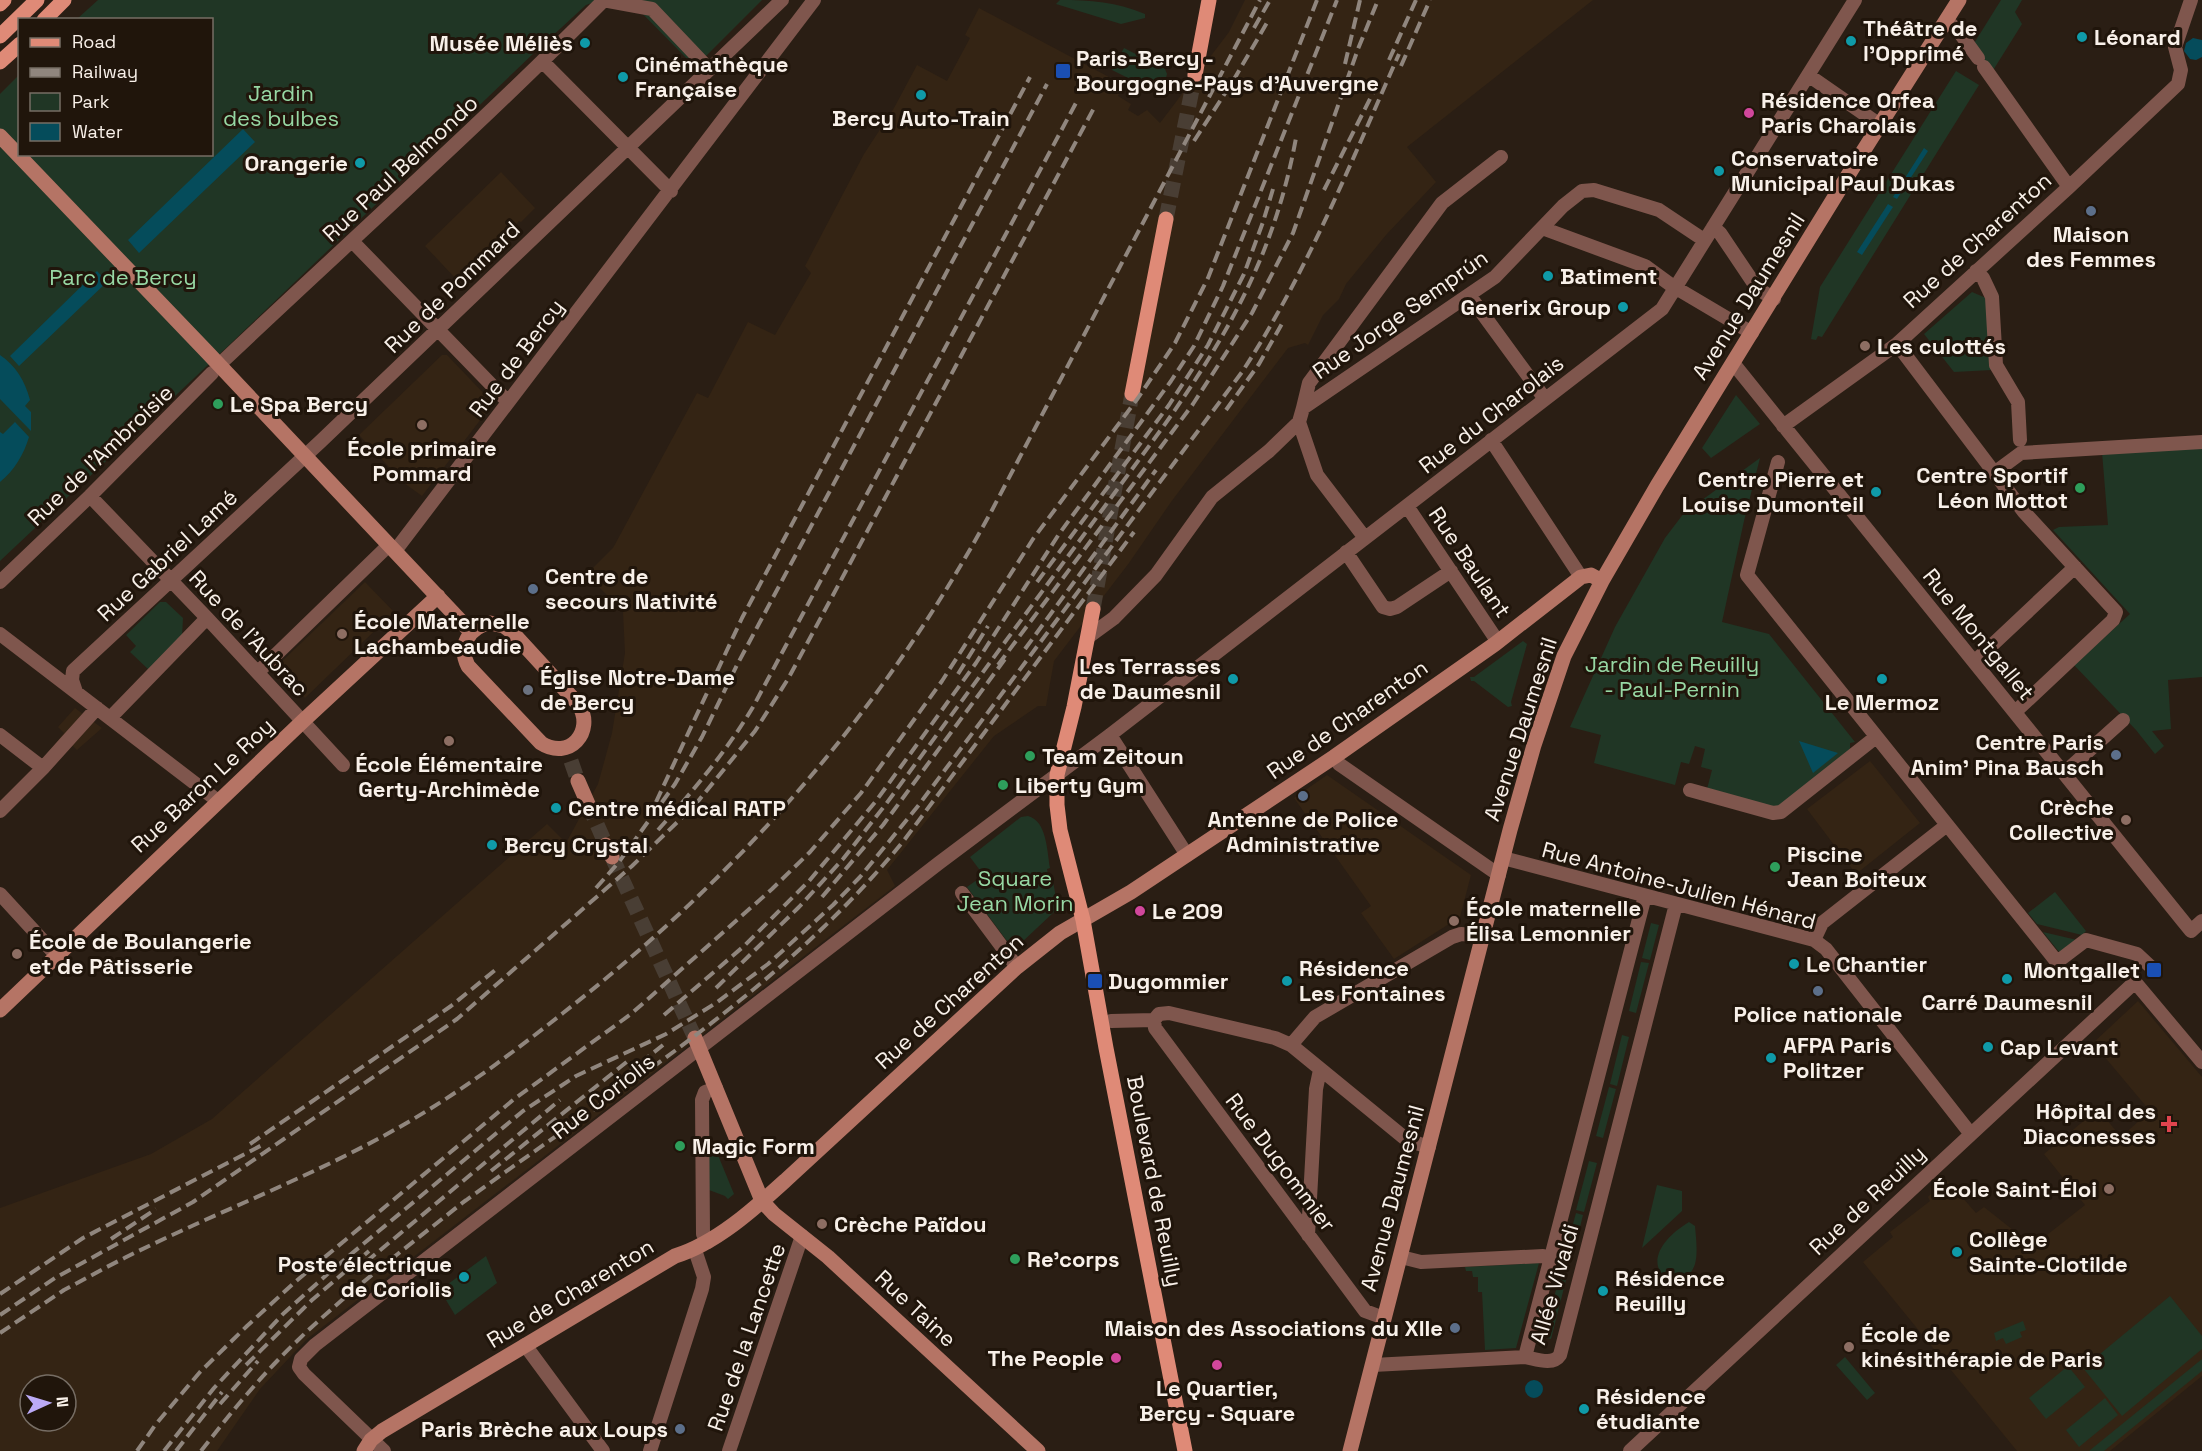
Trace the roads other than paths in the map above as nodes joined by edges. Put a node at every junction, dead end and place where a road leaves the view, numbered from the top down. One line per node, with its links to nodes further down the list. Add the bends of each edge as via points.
1 (4, 0): 11 (main road)
2 (37, 0): 13 (main road)
3 (64, 0): 14 (main road)
4 (603, 0): 19 (street, Rue Paul Belmondo); 20 (street, via 652,9)
5 (782, 0): 20 (street)
6 (814, 0): 30 (street, Rue de Bercy)
7 (1209, 0): 21 (main road)
8 (1855, 0): 22 (street, Rue du Charolais)
9 (1959, 0): 15 (main road, Avenue Daumesnil)
10 (2190, 0): 29 (street, Rue de Charenton, via 2175,47 2181,70 2178,84)
11 (0, 4)
12 (18, 18): 16 (main road)
13 (18, 18)
14 (46, 18)
15 (1946, 21): 23 (main road, Avenue Daumesnil); 29 (street, via 1957,29)
16 (0, 36)
17 (18, 46): 18 (main road)
18 (0, 62)
19 (543, 62): 25 (street); 35 (street, Rue Paul Belmondo)
20 (709, 69): 25 (street)
21 (1195, 75)
22 (1808, 75): 23 (street); 32 (street, Rue du Charolais)
23 (1880, 125): 39 (main road, Avenue Daumesnil)
24 (0, 136): 26 (main road)
25 (626, 147): 30 (street); 40 (street, Rue de Pommard)
26 (18, 155)
27 (19, 156): 55 (main road)
28 (1501, 158): 49 (street, via 1442,203 1309,383)
29 (2069, 187): 36 (street, Rue de Charenton)
30 (671, 191): 48 (street, Rue de Bercy)
31 (1166, 219): 46 (main road)
32 (1713, 227): 34 (street, Rue du Charolais); 39 (street, via 1757,288)
33 (1542, 228): 34 (street, Rue Jorge Semprún, via 1582,191 1594,190 1659,210); 37 (street, via 1645,266); 38 (street, Rue Jorge Semprún, via 1495,277)
34 (1704, 240): 37 (street, Rue du Charolais)
35 (353, 242): 40 (street); 43 (street, Rue Paul Belmondo)
36 (1976, 271): 42 (street, Rue de Charenton); 53 (street, via 1992,297 1996,365 2018,402)
37 (1676, 288): 41 (street); 47 (street, Rue du Charolais, via 1662,309)
38 (1470, 296): 47 (street); 49 (street, Rue Jorge Semprún)
39 (1774, 299): 41 (main road, Avenue Daumesnil)
40 (438, 330): 48 (street); 55 (street, Rue de Pommard)
41 (1752, 333): 44 (main road, Avenue Daumesnil)
42 (1897, 344): 51 (street, Rue de Charenton); 57 (street)
43 (222, 362)
44 (1733, 363): 51 (street, Rue Montgallet); 67 (main road, Avenue Daumesnil)
45 (212, 373): 58 (street, Rue de l'Ambroisie)
46 (1132, 394)
47 (1545, 399): 52 (street, Rue du Charolais)
48 (508, 402): 61 (street, Rue de Bercy)
49 (1303, 408): 50 (street, Rue Jorge Semprún)
50 (1299, 422): 60 (street, via 1317,475); 74 (street, via 1212,497 1156,575 1114,618)
51 (1783, 426): 76 (street, Rue Montgallet)
52 (1491, 440): 59 (street, Rue du Charolais); 65 (street)
53 (2020, 440)
54 (2202, 442): 57 (street, via 2021,453)
55 (305, 456): 61 (main road); 66 (street, Rue Gabriel Lamé)
56 (1778, 462): 86 (street, via 1747,574)
57 (1994, 473): 63 (street)
58 (90, 496): 66 (street, Rue de l'Aubrac); 68 (street, Rue de l'Ambroisie, via 11,562)
59 (1407, 506): 60 (street, Rue du Charolais); 64 (street, Rue Baulant)
60 (1365, 538): 62 (street, Rue du Charolais)
61 (392, 548): 69 (main road); 77 (street, Rue de Bercy)
62 (1346, 552): 64 (street, via 1388,609); 85 (street, Rue du Charolais)
63 (2075, 567): 76 (street); 80 (street, via 2114,609 2115,618)
64 (1451, 571): 75 (street, Rue Baulant)
65 (1581, 577): 67 (main road, via 1591,575); 75 (main road, Rue de Charenton)
66 (170, 580): 71 (street, Rue de l'Aubrac); 78 (street, Rue Gabriel Lamé, via 73,671)
67 (1602, 581): 99 (main road, Avenue Daumesnil, via 1564,656)
68 (0, 582)
69 (438, 596): 72 (main road); 83 (main road, Rue Baron Le Roy)
70 (1094, 609): 74 (main road, Boulevard de Reuilly)
71 (207, 618): 77 (street, Rue de l'Aubrac); 81 (street)
72 (471, 632): 72 (main road, via 464,650 468,666 541,743 568,754 585,727 579,705 504,626 490,623)
73 (0, 634): 78 (street)
74 (1088, 637): 91 (main road, Boulevard de Reuilly)
75 (1497, 642): 87 (main road, Rue de Charenton)
76 (1974, 662): 80 (street, Rue Montgallet)
77 (258, 672): 83 (street, Rue de l'Aubrac)
78 (76, 692): 79 (street)
79 (97, 708): 81 (street); 89 (street)
80 (2015, 712): 90 (street, Rue Montgallet)
81 (110, 718): 94 (street)
82 (2123, 720): 90 (street)
83 (303, 721): 88 (street, Rue de l'Aubrac); 94 (main road, Rue Baron Le Roy)
84 (0, 735): 89 (street)
85 (1110, 735): 91 (street, Rue du Charolais); 98 (street)
86 (1876, 737): 93 (street, via 1781,812); 97 (street)
87 (1334, 757): 98 (main road, Rue de Charenton); 101 (street)
88 (343, 765)
89 (43, 768): 96 (street)
90 (2064, 773): 107 (street, Rue Montgallet)
91 (1057, 775): 100 (street, Rue du Charolais); 106 (main road, Boulevard de Reuilly, via 1060,830)
92 (578, 781): 95 (main road)
93 (1690, 790)
94 (218, 801): 110 (main road, Rue Baron Le Roy)
95 (588, 804)
96 (0, 811)
97 (1947, 825): 109 (street, via 1822,923); 112 (street, via 2057,962 2086,939 2137,954)
98 (1186, 855): 106 (main road, Rue de Charenton)
99 (1503, 858): 101 (main road, Avenue Daumesnil); 104 (street, Rue Antoine-Julien Hénard)
100 (939, 863): 116 (street, Rue Coriolis)
101 (1499, 875): 108 (main road, Avenue Daumesnil)
102 (962, 893): 111 (street)
103 (0, 894): 110 (street)
104 (1645, 896): 105 (street, Rue Antoine-Julien Hénard); 128 (street, Allée Vivaldi)
105 (1676, 904): 109 (street, Rue Antoine-Julien Hénard); 131 (street, Allée Vivaldi, via 1560,1354 1551,1361)
106 (1083, 920): 111 (main road, Rue de Charenton); 139 (main road, Boulevard de Reuilly)
107 (2197, 926)
108 (1483, 936): 117 (street, via 1452,937 1315,1017); 122 (main road, Avenue Daumesnil)
109 (1814, 940): 121 (street, Rue Antoine-Julien Hénard, via 1826,950)
110 (57, 956): 113 (main road, Rue Baron Le Roy)
111 (1017, 967): 123 (main road, Rue de Charenton)
112 (2152, 968)
113 (0, 1009)
114 (1156, 1019): 115 (street); 117 (street, via 1169,1013); 124 (street, Rue Dugommier, via 1155,1028)
115 (1111, 1021)
116 (698, 1043): 120 (main road); 133 (street, Rue Coriolis, via 301,1359 299,1367)
117 (1291, 1045): 119 (street)
118 (2202, 1062): 121 (street, Rue de Reuilly, via 2135,982)
119 (1320, 1070): 122 (street, via 1407,1140); 124 (street)
120 (716, 1088): 123 (main road); 126 (street, via 705,1092 702,1100)
121 (1970, 1133): 141 (street, Rue de Reuilly)
122 (1429, 1147): 127 (main road, Avenue Daumesnil)
123 (762, 1202): 125 (main road, Rue Taine); 126 (main road, Rue de Charenton)
124 (1308, 1234): 129 (street, Rue Dugommier, via 1365,1311)
125 (802, 1236): 134 (main road, Rue Taine); 138 (street, Rue de la Lancette)
126 (701, 1246): 130 (main road, Rue de Charenton, via 675,1256); 137 (street, via 702,1289)
127 (1401, 1257): 128 (street, via 1421,1262); 129 (main road, Avenue Daumesnil)
128 (1550, 1258): 131 (street, Allée Vivaldi)
129 (1384, 1318): 132 (main road, Avenue Daumesnil)
130 (525, 1345): 133 (main road, Rue de Charenton, via 382,1431); 136 (street)
131 (1525, 1358): 132 (street)
132 (1373, 1365): 140 (main road, Avenue Daumesnil)
133 (367, 1446): 135 (street)
134 (1032, 1449)
135 (384, 1451)
136 (603, 1451)
137 (650, 1451)
138 (729, 1451)
139 (1185, 1451)
140 (1350, 1451)
141 (1630, 1451)

